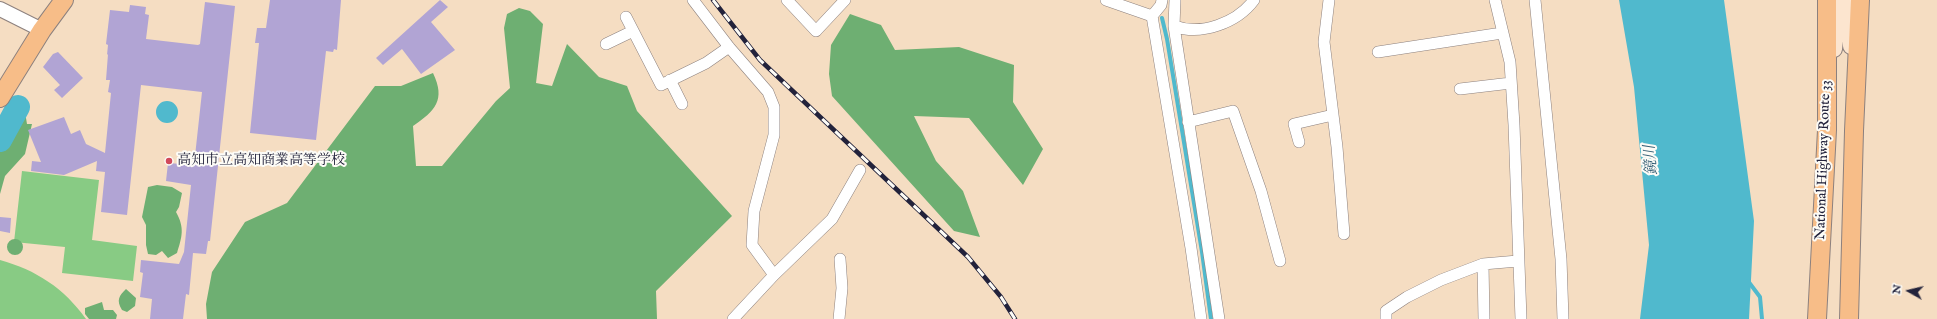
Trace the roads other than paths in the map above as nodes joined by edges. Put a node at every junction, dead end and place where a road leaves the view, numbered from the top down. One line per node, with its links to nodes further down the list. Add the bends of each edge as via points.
1 (64, 0): 20 (main road)
2 (693, 0): 24 (street)
3 (788, 0): 4 (street, via 816,31)
4 (845, 0)
5 (1106, 0): 17 (street)
6 (1162, 0): 17 (street, via 1162,5)
7 (1175, 0): 19 (street)
8 (1254, 0): 19 (street, via 1228,22 1189,31)
9 (1329, 0): 31 (street, via 1324,42)
10 (1495, 0): 22 (street)
11 (1535, 0): 50 (street, via 1560,259)
12 (1827, 0): 33 (main road, National Highway Route 33)
13 (1839, 0): 33 (main road)
14 (1849, 0): 34 (main road)
15 (1860, 0): 34 (main road, National Highway Route 33)
16 (0, 8): 20 (street)
17 (1152, 16): 45 (street)
18 (626, 17): 21 (street)
19 (1174, 26): 32 (street)
20 (42, 30): 29 (main road)
21 (633, 31): 23 (street); 26 (street, via 661,85)
22 (1502, 33): 25 (street); 27 (street, via 1510,62)
23 (606, 44)
24 (728, 48): 26 (street, via 706,63); 42 (street, via 768,92 774,107 774,135 754,211 752,245)
25 (1378, 52)
26 (670, 80): 30 (street)
27 (1511, 83): 28 (street); 40 (street)
28 (1460, 89)
29 (0, 97)
30 (682, 104)
31 (1333, 115): 35 (street, via 1294,124); 37 (street)
32 (1188, 122): 39 (street, via 1233,111 1261,191); 46 (street)
33 (1827, 130): 51 (main road, National Highway Route 33)
34 (1854, 131): 52 (main road, National Highway Route 33)
35 (1299, 142)
36 (860, 170): 42 (street, via 832,219)
37 (1344, 234)
38 (840, 259): 44 (street, via 842,288)
39 (1280, 261)
40 (1518, 261): 41 (street); 49 (street)
41 (1483, 264): 47 (street, via 1441,280 1407,297 1386,311); 48 (street)
42 (774, 275): 43 (street)
43 (733, 319)
44 (839, 319)
45 (1201, 319)
46 (1219, 319)
47 (1386, 319)
48 (1484, 319)
49 (1520, 319)
50 (1563, 319)
51 (1817, 319)
52 (1849, 319)

